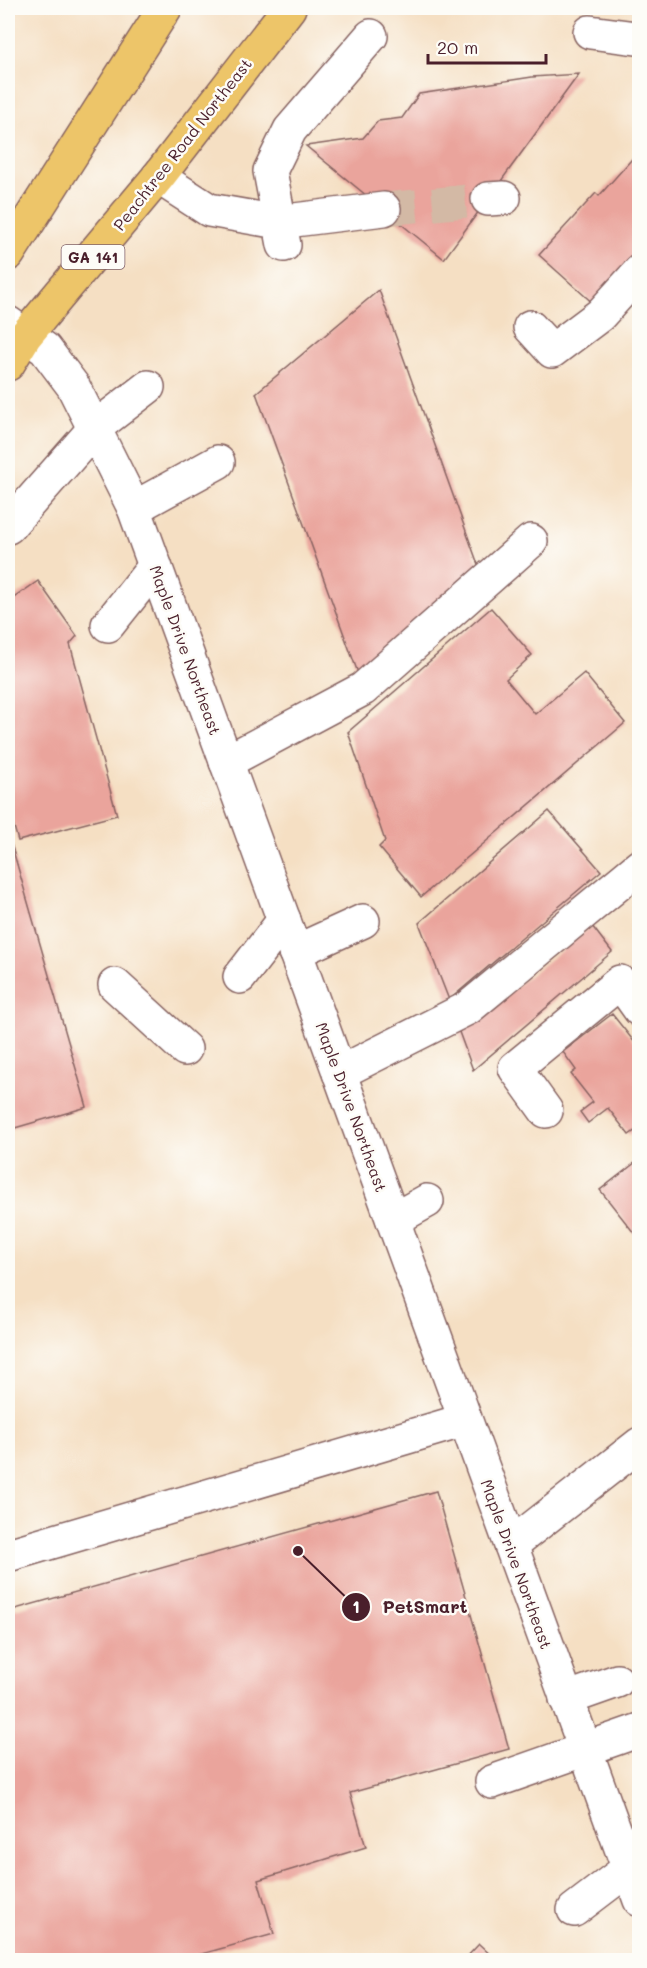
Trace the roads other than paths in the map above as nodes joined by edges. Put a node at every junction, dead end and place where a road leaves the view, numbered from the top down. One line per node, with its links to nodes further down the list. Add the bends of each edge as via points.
1 (165, 8): 9 (highway)
2 (289, 8): 6 (highway, Peachtree Road Northeast / GA 141)
3 (590, 32): 5 (street)
4 (370, 36): 8 (street, via 290,130 270,171)
5 (638, 47)
6 (158, 177): 8 (street, via 209,210); 12 (highway, Peachtree Road Northeast / GA 141)
7 (384, 209): 8 (street)
8 (281, 234)
9 (8, 254)
10 (639, 271): 11 (street, via 600,315 552,351)
11 (530, 327)
12 (16, 329): 13 (highway, Peachtree Road Northeast / GA 141); 15 (street, Maple Drive Northeast, via 45,349)
13 (8, 364)
14 (148, 387): 15 (street)
15 (96, 427): 17 (street, Maple Drive Northeast); 18 (street)
16 (218, 462): 17 (street)
17 (134, 508): 20 (street, Maple Drive Northeast)
18 (8, 526)
19 (531, 541): 22 (street, via 363,689)
20 (155, 566): 21 (street); 22 (street, Maple Drive Northeast)
21 (108, 625)
22 (226, 762): 24 (street, Maple Drive Northeast)
23 (636, 869): 31 (street, via 468,1008)
24 (284, 920): 26 (street, Maple Drive Northeast); 27 (street)
25 (363, 921): 26 (street)
26 (295, 952): 31 (street, Maple Drive Northeast)
27 (240, 977)
28 (115, 986): 30 (street)
29 (639, 1011): 32 (street, via 620,982 515,1068)
30 (185, 1049)
31 (339, 1072): 34 (street, Maple Drive Northeast)
32 (546, 1111)
33 (427, 1201): 34 (street)
34 (393, 1220): 35 (street, Maple Drive Northeast)
35 (465, 1420): 37 (street, Maple Drive Northeast); 38 (street)
36 (639, 1444): 37 (street)
37 (511, 1545): 40 (street, Maple Drive Northeast)
38 (8, 1555)
39 (617, 1682): 40 (street)
40 (566, 1699): 42 (street, Maple Drive Northeast)
41 (639, 1730): 42 (street)
42 (585, 1749): 43 (street); 44 (street, Maple Drive Northeast)
43 (492, 1782)
44 (631, 1861): 45 (street, Maple Drive Northeast); 46 (street)
45 (639, 1900)
46 (574, 1910)

